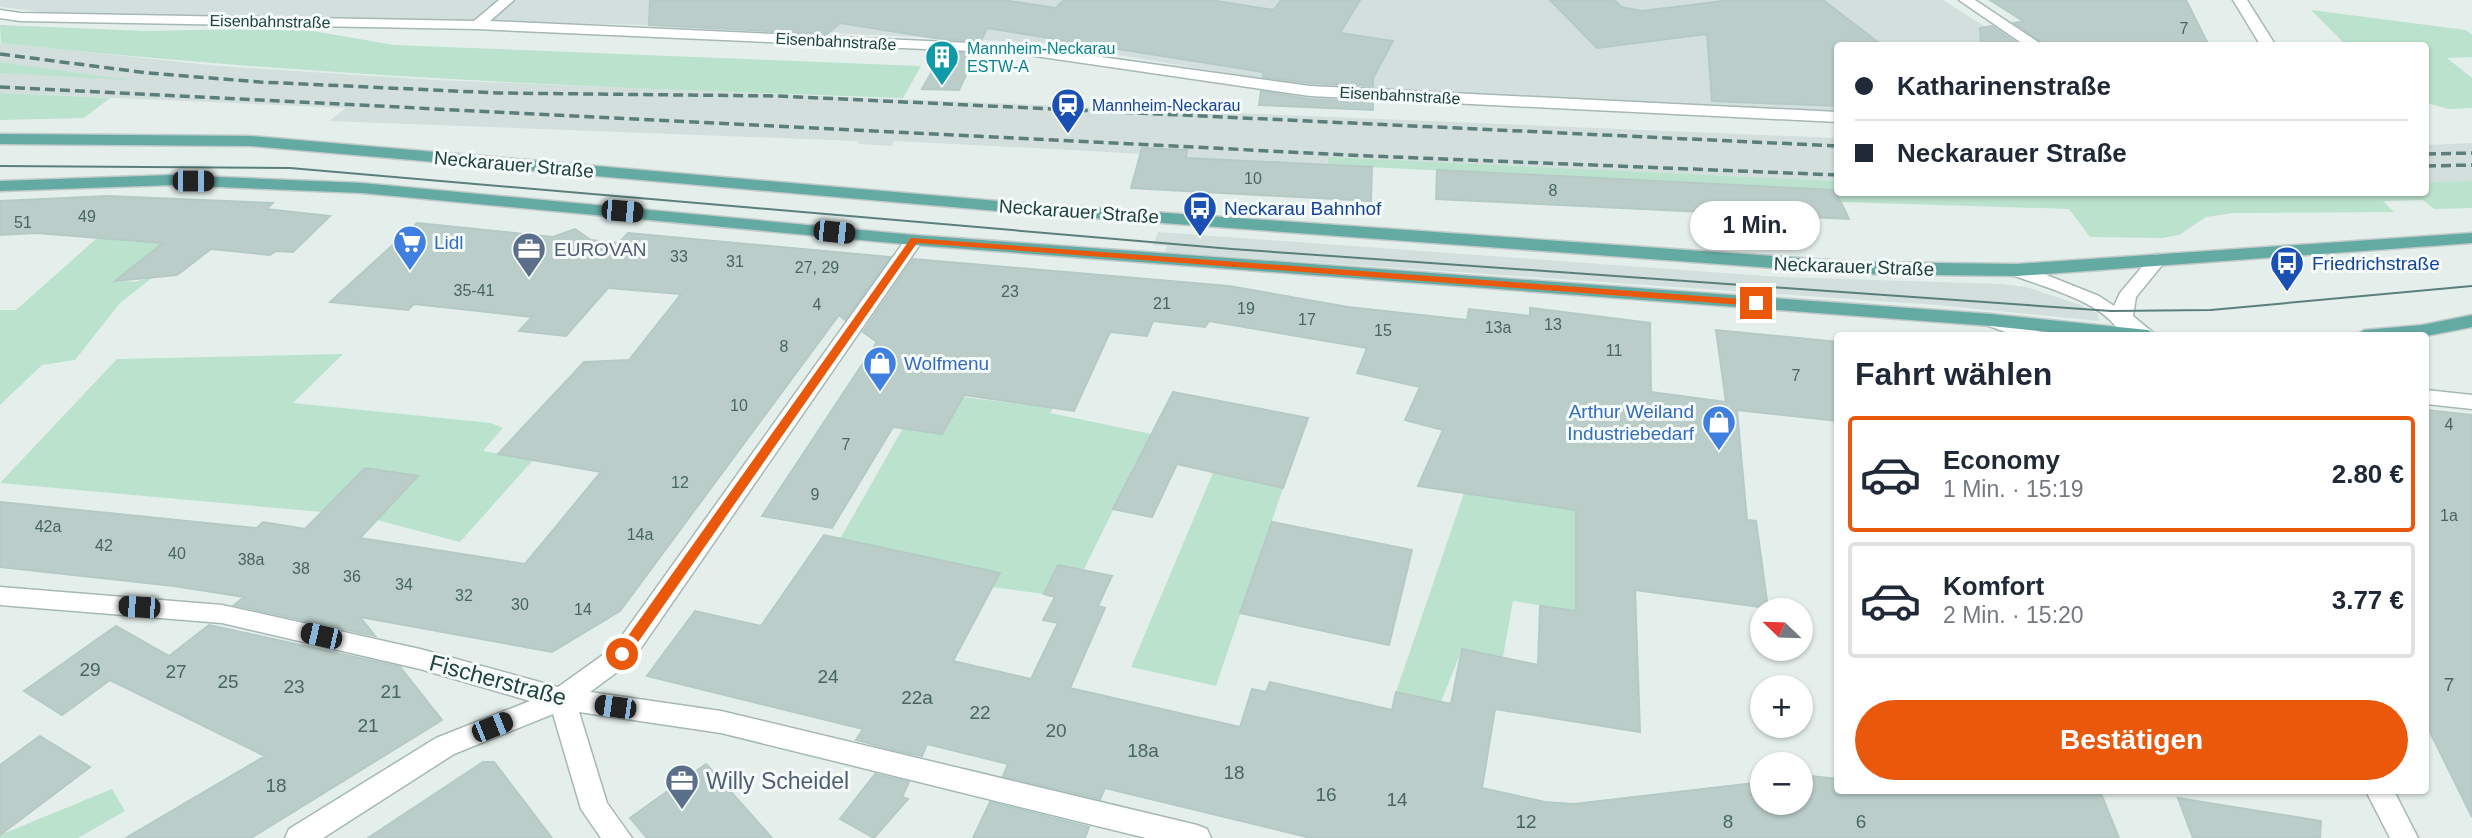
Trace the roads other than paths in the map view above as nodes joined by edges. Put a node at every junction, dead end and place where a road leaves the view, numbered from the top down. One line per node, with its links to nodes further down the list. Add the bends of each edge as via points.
1 (507, 0): 5 (street)
2 (1966, 0): 6 (street)
3 (2240, 0): 7 (street)
4 (0, 14): 5 (street, Eisenbahnstraße)
5 (477, 26): 8 (street, Eisenbahnstraße, via 1015,49 1310,91)
6 (2031, 42)
7 (2266, 42)
8 (1834, 117)
9 (25, 138): 10 (main road, Neckarauer Straße); 11 (main road); 16 (main road, Neckarauer Straße, via 251,141 998,206 1743,262)
10 (0, 139)
11 (0, 146)
12 (0, 186): 14 (main road, Neckarauer Straße, via 172,180 292,183)
13 (2472, 238): 15 (main road, Neckarauer Straße)
14 (914, 240): 17 (main road, Neckarauer Straße); 25 (street, via 622,654)
15 (2158, 259): 16 (main road, Neckarauer Straße); 20 (street, via 2124,301)
16 (2017, 270): 20 (street, via 2092,300)
17 (1991, 320): 19 (street); 20 (main road, Neckarauer Straße)
18 (2472, 321): 21 (main road)
19 (2023, 332)
20 (2136, 332)
21 (2410, 332)
22 (2429, 397): 23 (street)
23 (2472, 402)
24 (0, 596): 25 (street, Fischerstraße, via 222,614 419,659)
25 (562, 699): 27 (street, via 445,746); 28 (street, via 595,809); 29 (street, Fischerstraße, via 721,722)
26 (2382, 794): 30 (street)
27 (299, 838)
28 (618, 838)
29 (1197, 838)
30 (2404, 838)

